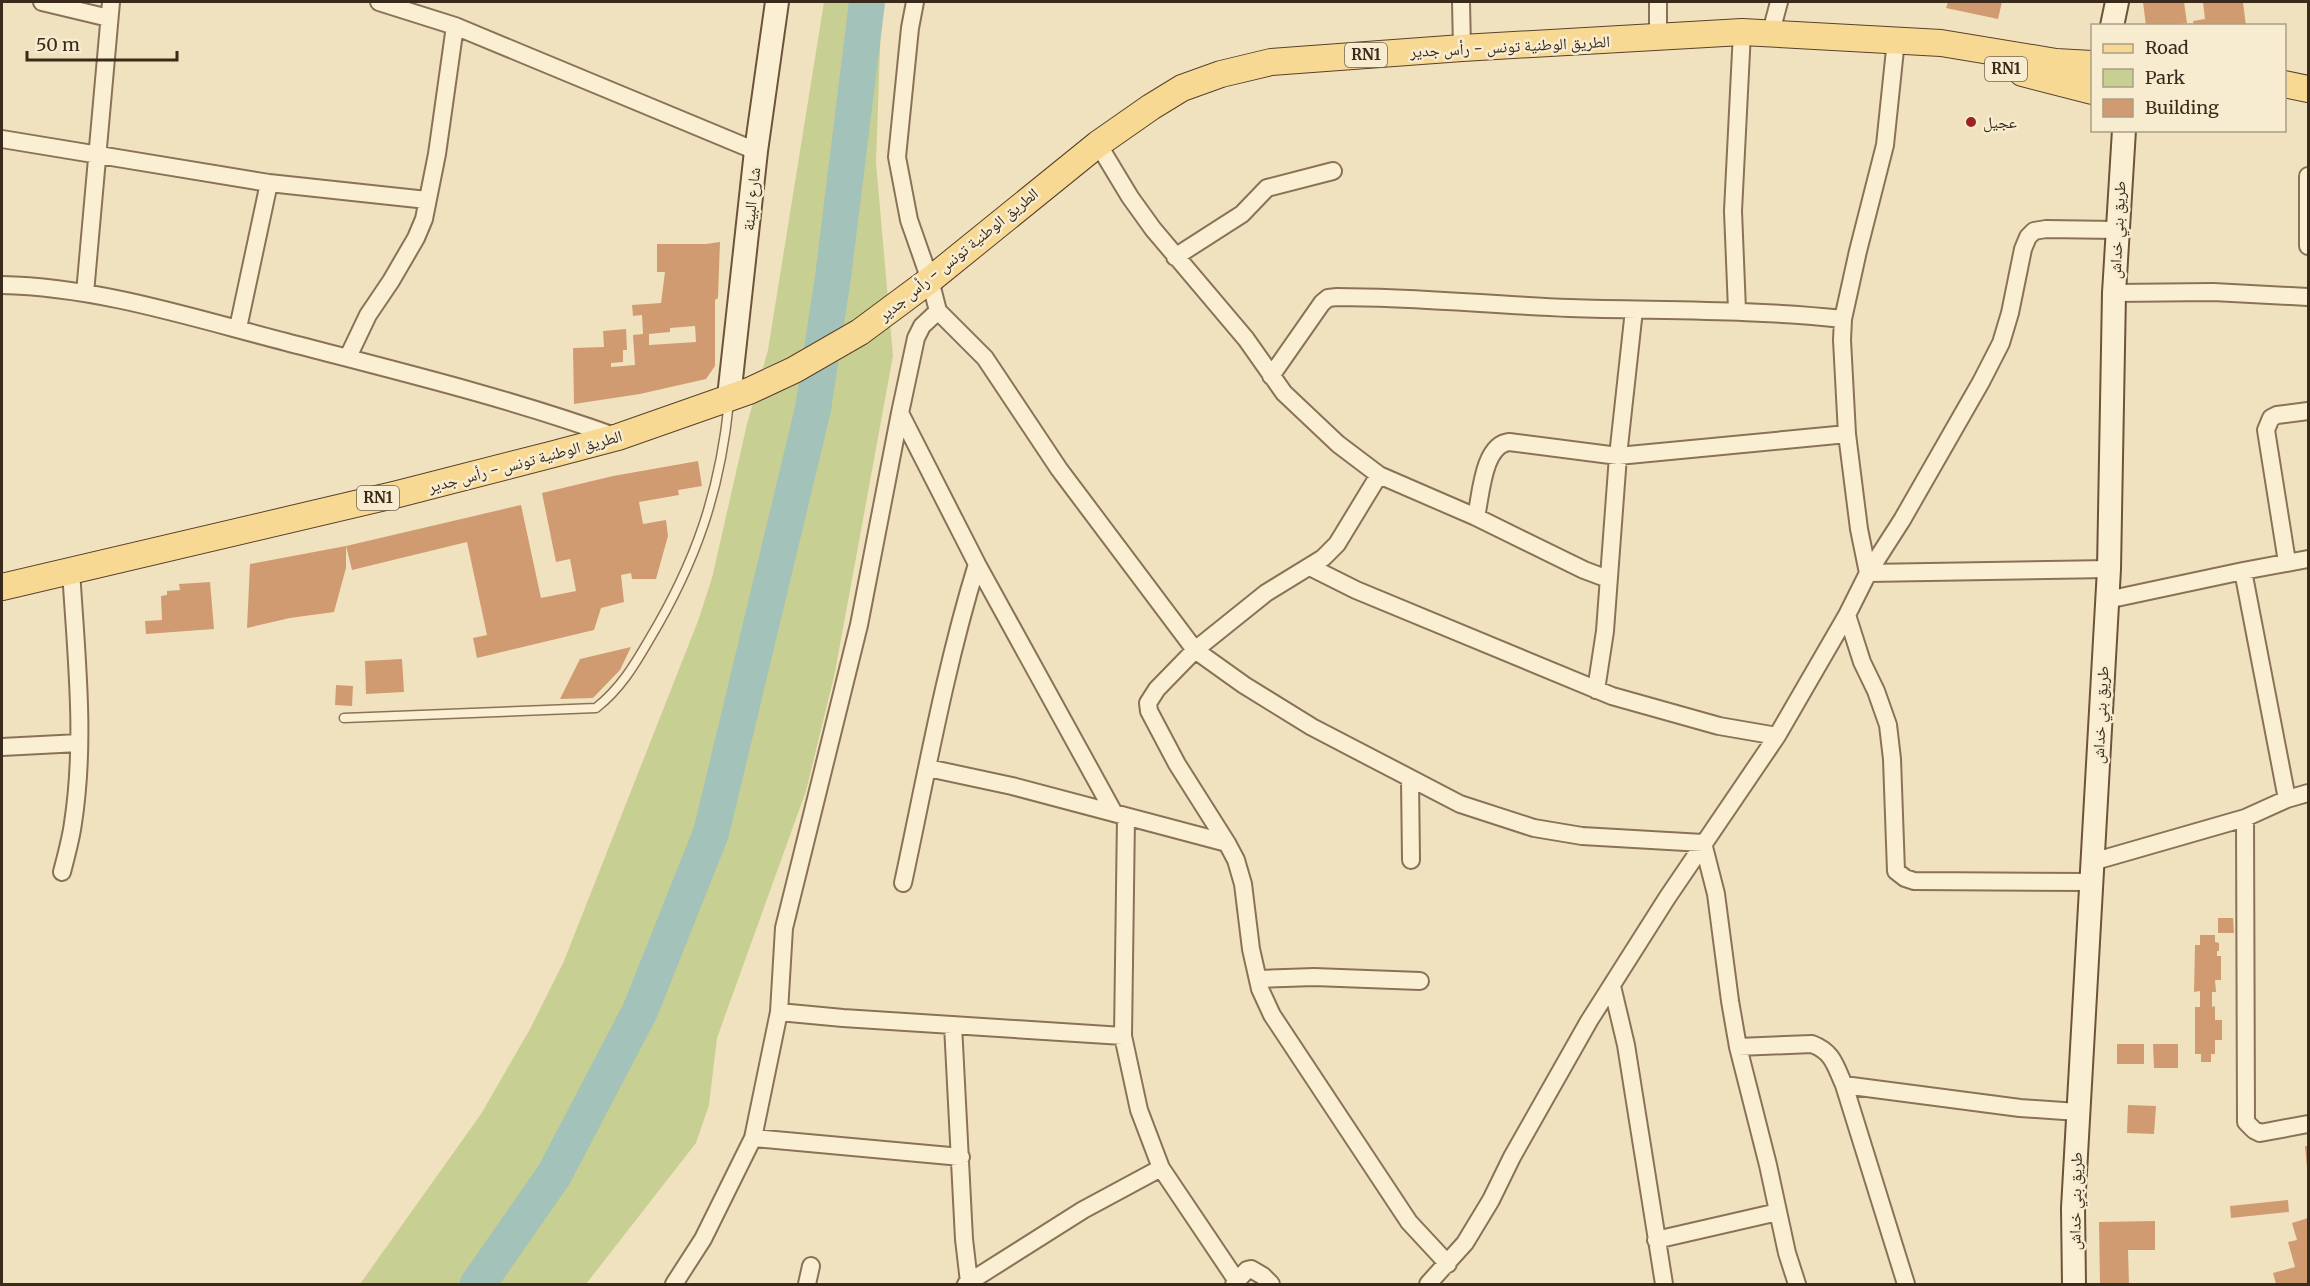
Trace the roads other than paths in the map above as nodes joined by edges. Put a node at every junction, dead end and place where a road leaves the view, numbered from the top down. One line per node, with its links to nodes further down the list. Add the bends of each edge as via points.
1 (42, 2): 10 (street)
2 (379, 2): 13 (street)
3 (777, 2): 27 (main road, شارع البيئة)
4 (915, 2): 36 (street, via 897,157 909,220)
5 (1461, 2): 19 (street)
6 (1658, 2): 16 (street)
7 (1779, 2): 15 (street)
8 (2117, 2): 11 (main road)
9 (2122, 2): 12 (main road)
10 (110, 10): 28 (street)
11 (2112, 24)
12 (2127, 24)
13 (455, 26): 27 (street); 32 (street, via 438,154)
14 (1742, 32): 15 (main road, الطريق الوطنية تونس - رأس جدير / RN1); 16 (main road, الطريق الوطنية تونس - رأس جدير / RN1); 42 (street, via 1733,211)
15 (1771, 32): 17 (main road, الطريق الوطنية تونس - رأس جدير / RN1)
16 (1658, 38): 19 (main road, الطريق الوطنية تونس - رأس جدير / RN1)
17 (1896, 40): 18 (main road, الطريق الوطنية تونس - رأس جدير / RN1); 44 (street, via 1885,145)
18 (1922, 42): 20 (main road, الطريق الوطنية تونس - رأس جدير / RN1); 22 (main road, الطريق الوطنية تونس - رأس جدير / RN1, via 1969,61)
19 (1462, 48): 26 (main road, الطريق الوطنية تونس - رأس جدير / RN1, via 1271,62 1221,74 1182,88)
20 (2091, 64)
21 (2286, 84): 23 (main road, via 2308,89)
22 (2091, 90)
23 (2286, 92)
24 (2121, 136): 33 (main road, طريق بني خداش)
25 (2, 139): 28 (street)
26 (1098, 144): 35 (street, via 1130,197); 36 (main road, الطريق الوطنية تونس - رأس جدير / RN1)
27 (756, 151): 48 (main road, شارع البيئة)
28 (99, 155): 31 (street); 38 (street)
29 (1334, 171): 35 (street, via 1267,188 1242,214)
30 (2308, 177): 34 (street)
31 (269, 183): 32 (street); 45 (street)
32 (427, 200): 46 (street, via 416,238 368,315)
33 (2117, 230): 39 (main road, طريق بني خداش); 63 (street, via 2046,229 2034,231 2028,237 2001,343)
34 (2308, 246)
35 (1175, 257): 47 (street, via 1246,339)
36 (930, 280): 43 (street); 48 (main road, الطريق الوطنية تونس - رأس جدير / RN1, via 860,332 794,370)
37 (2, 285): 38 (street)
38 (86, 293): 45 (street)
39 (2114, 293): 40 (street, via 2213,292); 60 (main road, طريق بني خداش)
40 (2308, 297)
41 (1634, 310): 42 (street); 47 (street, via 1421,298 1328,298); 53 (street)
42 (1737, 310): 44 (street)
43 (938, 311): 50 (street, via 916,338); 68 (street, via 985,358 1059,470)
44 (1843, 319): 51 (street)
45 (238, 328): 46 (street)
46 (348, 357): 52 (street, via 552,413)
47 (1271, 376): 54 (street, via 1311,420)
48 (739, 394): 52 (main road, الطريق الوطنية تونس - رأس جدير / RN1); 70 (lane, via 696,550 663,617 626,679 611,696 596,708)
49 (2308, 411): 57 (street, via 2277,415 2271,418 2266,430)
50 (900, 413): 58 (street); 89 (street, via 859,625 784,928)
51 (1847, 434): 53 (street); 63 (street, via 1858,529)
52 (618, 437): 61 (main road, الطريق الوطنية تونس - رأس جدير / RN1, via 398,494)
53 (1618, 456): 55 (street, via 1501,443 1488,461); 64 (street)
54 (1379, 475): 55 (street); 59 (street, via 1337,543)
55 (1476, 517): 64 (street)
56 (2308, 559): 57 (street)
57 (2287, 562): 62 (street)
58 (977, 564): 74 (street, via 952,651); 78 (street)
59 (1310, 567): 68 (street, via 1266,593); 69 (street)
60 (2109, 569): 63 (street); 66 (main road, طريق بني خداش)
61 (70, 570): 65 (main road, الطريق الوطنية تونس - رأس جدير / RN1); 72 (street)
62 (2243, 570): 66 (street); 77 (street)
63 (1868, 573): 67 (street)
64 (1608, 579): 69 (street)
65 (2, 586)
66 (2107, 600): 84 (main road, طريق بني خداش)
67 (1847, 615): 71 (street); 84 (street, via 1888,725 1896,871 1914,881)
68 (1195, 650): 75 (street, via 1312,727); 80 (street, via 1156,688 1148,703 1149,711 1182,773)
69 (1596, 690): 71 (street, via 1719,726)
70 (344, 718)
71 (1777, 736): 81 (street)
72 (80, 743): 73 (street); 83 (street, via 73,823)
73 (2, 747)
74 (928, 768): 78 (street); 85 (street)
75 (1410, 780): 81 (street, via 1460,804 1534,828 1620,840); 82 (street)
76 (2308, 793): 77 (street)
77 (2287, 799): 79 (street)
78 (1120, 814): 80 (street); 91 (street)
79 (2245, 818): 84 (street); 95 (street, via 2246,1122 2260,1132)
80 (1227, 843): 86 (street, via 1243,884)
81 (1703, 843): 88 (street); 92 (street, via 1716,894)
82 (1411, 860)
83 (62, 872)
84 (2091, 872): 94 (main road, طريق بني خداش)
85 (903, 882)
86 (1258, 979): 87 (street); 101 (street, via 1272,1015 1344,1126 1409,1222)
87 (1420, 981)
88 (1612, 986): 100 (street, via 1626,1045); 101 (street, via 1491,1200)
89 (779, 1012): 90 (street); 96 (street)
90 (953, 1025): 91 (street); 97 (street)
91 (1123, 1036): 98 (street, via 1139,1110)
92 (1738, 1047): 93 (street, via 1812,1044 1832,1057); 99 (street)
93 (1844, 1085): 94 (street); 111 (street)
94 (2078, 1112): 112 (main road, طريق بني خداش)
95 (2308, 1124)
96 (753, 1138): 97 (street); 105 (street, via 703,1239)
97 (961, 1157): 103 (street)
98 (1161, 1168): 103 (street, via 1083,1210); 104 (street)
99 (1778, 1212): 100 (street); 110 (street)
100 (1656, 1240): 109 (street)
101 (1448, 1264): 108 (street)
102 (812, 1266): 106 (street)
103 (968, 1283)
104 (1235, 1283): 107 (street, via 1251,1269)
105 (674, 1284)
106 (807, 1284)
107 (1271, 1284)
108 (1428, 1284)
109 (1664, 1284)
110 (1797, 1284)
111 (1906, 1284)
112 (2074, 1284)

